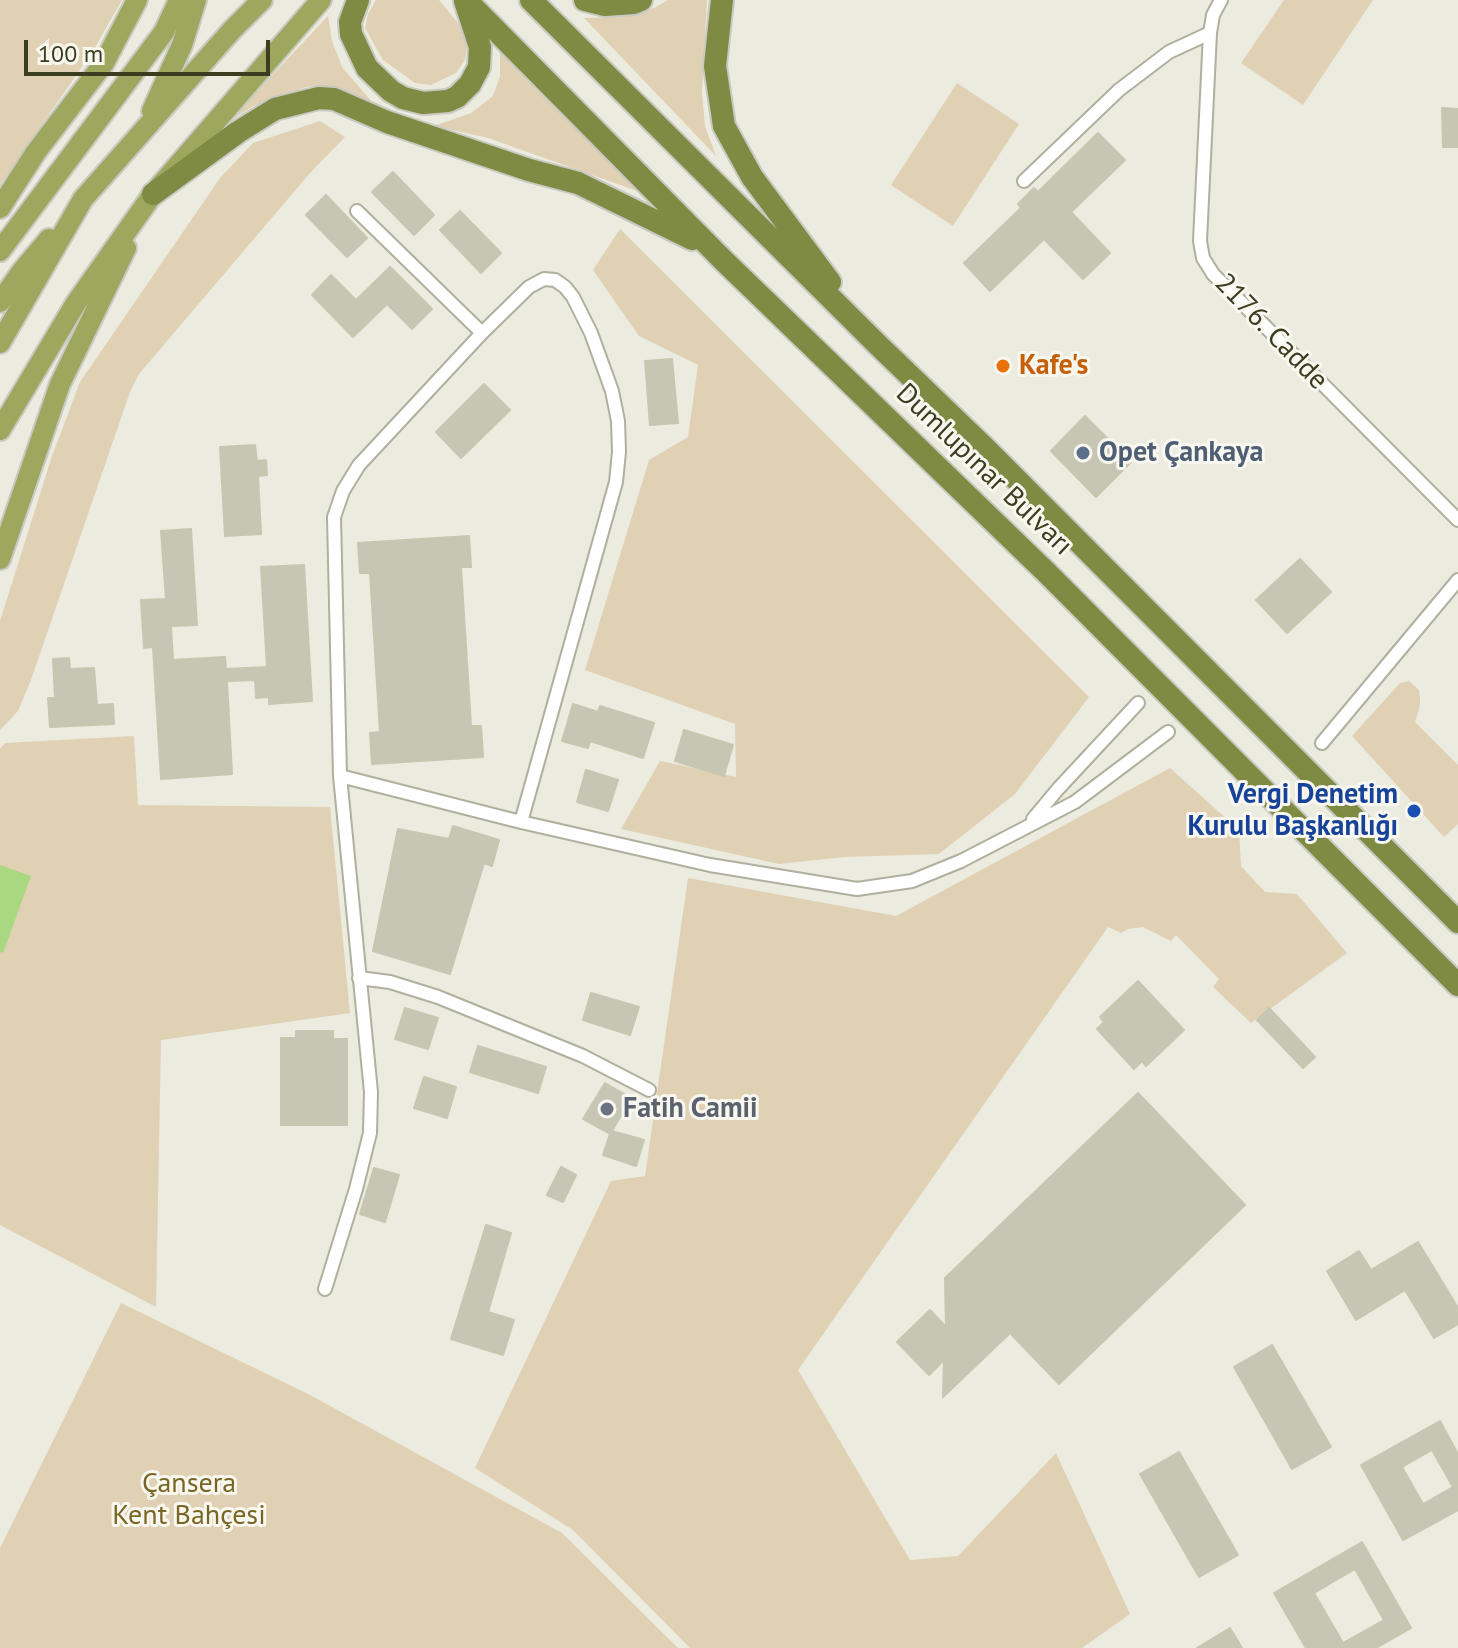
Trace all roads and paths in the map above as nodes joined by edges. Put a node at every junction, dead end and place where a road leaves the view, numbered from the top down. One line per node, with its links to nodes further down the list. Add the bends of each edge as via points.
1 (137, 0): 18 (main road, via 104,63)
2 (179, 0): 21 (main road, via 164,32)
3 (196, 0): 14 (main road)
4 (262, 0): 14 (main road)
5 (321, 0): 16 (main road)
6 (358, 0): 7 (highway, via 351,34 367,68 391,91 423,103 457,97 479,67 480,47)
7 (465, 0): 20 (highway, Dumlupınar Bulvarı)
8 (531, 0): 25 (highway, Dumlupınar Bulvarı)
9 (585, 0): 10 (highway, via 605,5)
10 (641, 0)
11 (722, 0): 25 (highway, via 715,66 724,126 752,177)
12 (1221, 0): 13 (street, 2176. Cadde)
13 (1210, 33): 15 (street, via 1169,52 1119,90); 27 (street, 2176. Cadde, via 1203,258)
14 (143, 131): 17 (main road)
15 (1024, 181)
16 (153, 194): 20 (highway, via 275,109 334,99 439,140 578,183); 26 (main road, via 76,303); 28 (main road, via 60,384)
17 (83, 199): 22 (main road); 24 (main road)
18 (0, 208)
19 (357, 211): 23 (street)
20 (712, 249): 38 (highway, Dumlupınar Bulvarı, via 1046,572)
21 (0, 251)
22 (0, 302)
23 (482, 333): 33 (street, via 359,465 334,517); 34 (street, via 529,287 555,280 573,297 591,333 618,421 616,482)
24 (0, 343)
25 (876, 343): 36 (highway, Dumlupınar Bulvarı)
26 (0, 430)
27 (1458, 520)
28 (0, 559)
29 (1458, 580): 32 (street)
30 (1138, 703): 35 (street)
31 (1168, 732): 35 (street, via 1075,802)
32 (1322, 743)
33 (340, 776): 34 (street); 37 (street)
34 (521, 822): 35 (street, via 710,865 857,889 912,881)
35 (1029, 824)
36 (1458, 922)
37 (359, 978): 39 (street, via 438,997 583,1056); 40 (street, via 370,1133)
38 (1458, 985)
39 (649, 1090)
40 (325, 1289)

